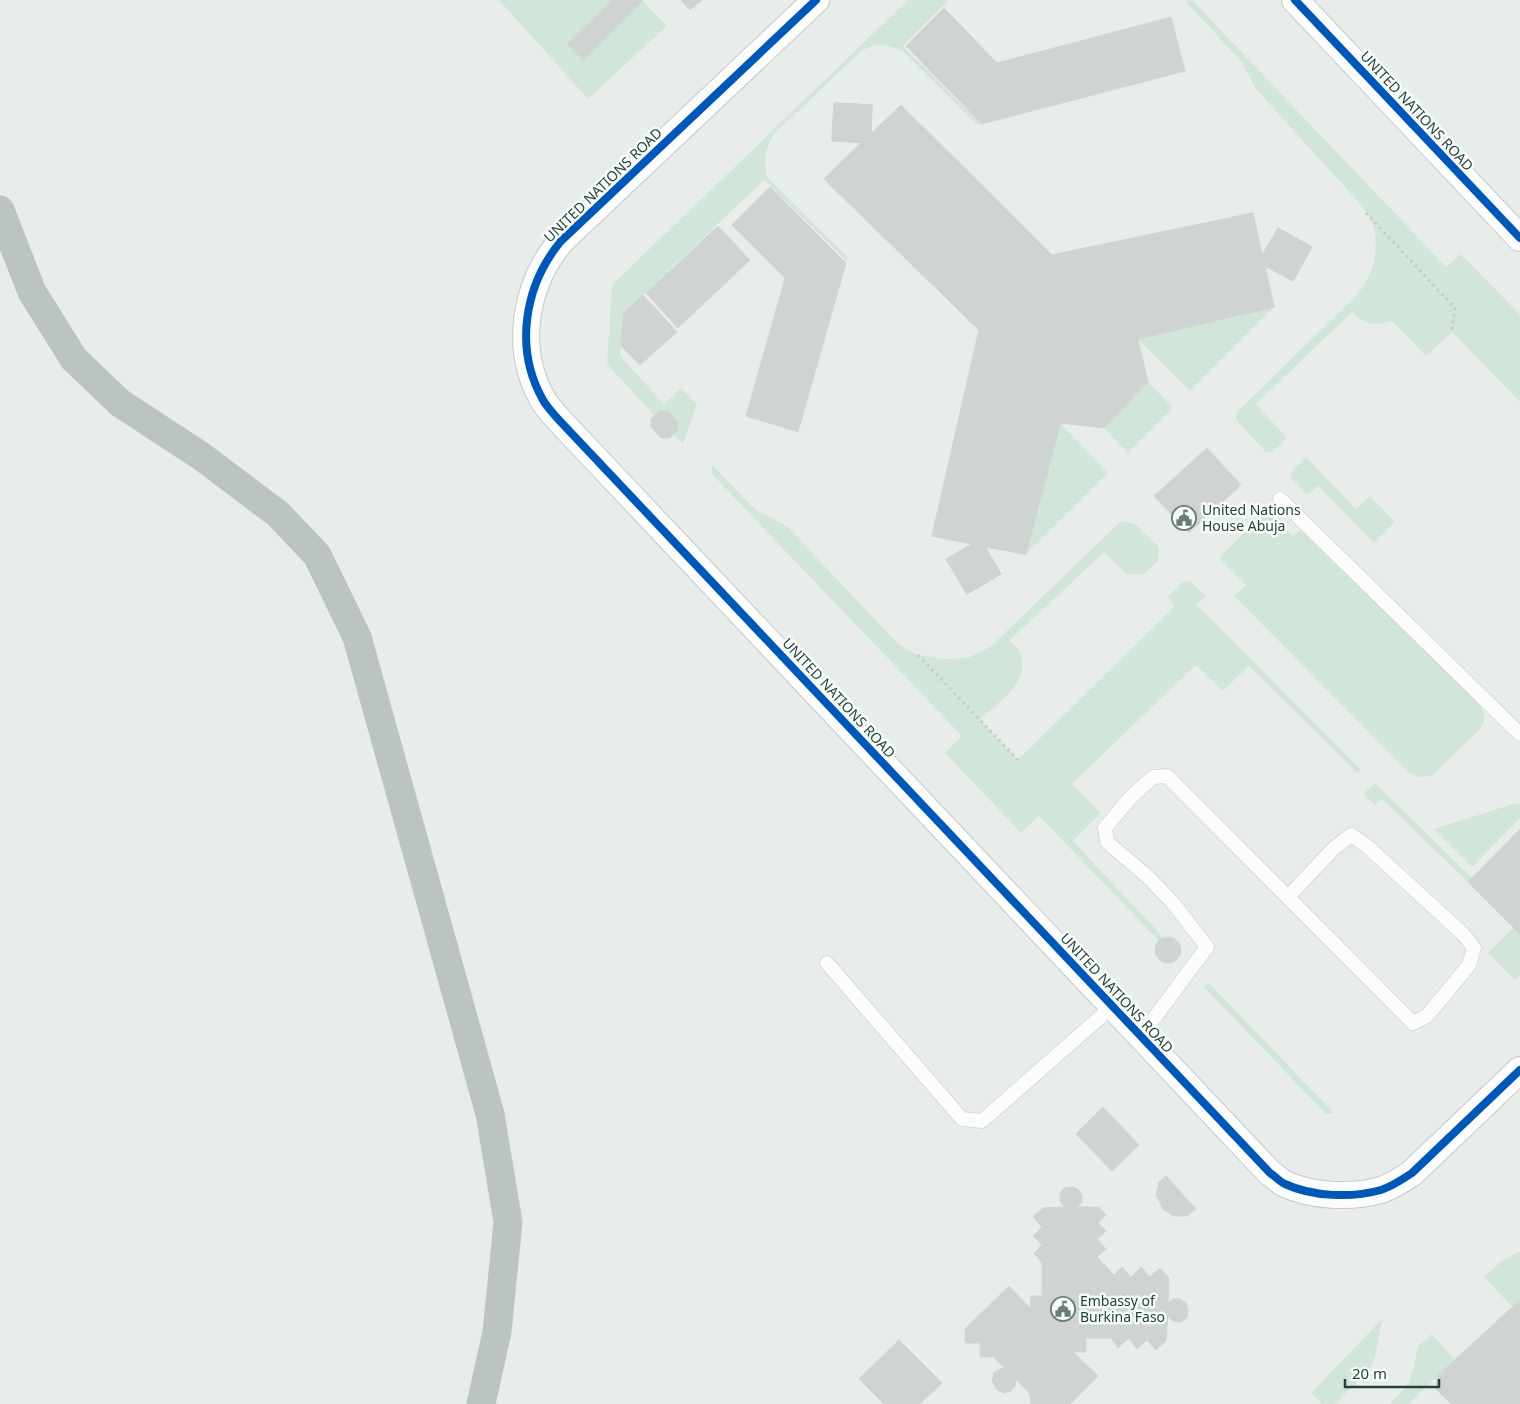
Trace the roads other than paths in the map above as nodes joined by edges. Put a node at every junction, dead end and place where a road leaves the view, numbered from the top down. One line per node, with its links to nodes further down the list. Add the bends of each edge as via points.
1 (816, 0): 9 (street, UNITED NATIONS ROAD, via 550,254 535,284 526,320 528,360 544,401 558,419)
2 (1295, 0): 4 (street, UNITED NATIONS ROAD)
3 (0, 210): 12 (highway, via 32,292 74,359 120,403 201,456 278,514 317,555 357,637 490,1114 508,1222 497,1332)
4 (1520, 238)
5 (1280, 499): 6 (lane)
6 (1520, 734)
7 (1288, 897): 7 (lane, via 1334,848 1351,835 1463,934 1474,948 1469,965 1427,1016 1413,1023); 10 (lane, via 1168,776 1153,777 1105,828 1107,842 1173,903 1207,947)
8 (827, 964): 9 (lane, via 962,1119 982,1122)
9 (1113, 1006): 10 (street, UNITED NATIONS ROAD)
10 (1141, 1036): 11 (street, UNITED NATIONS ROAD, via 1270,1172 1284,1184 1321,1194 1382,1190 1399,1181)
11 (1520, 1070)
12 (481, 1404)

